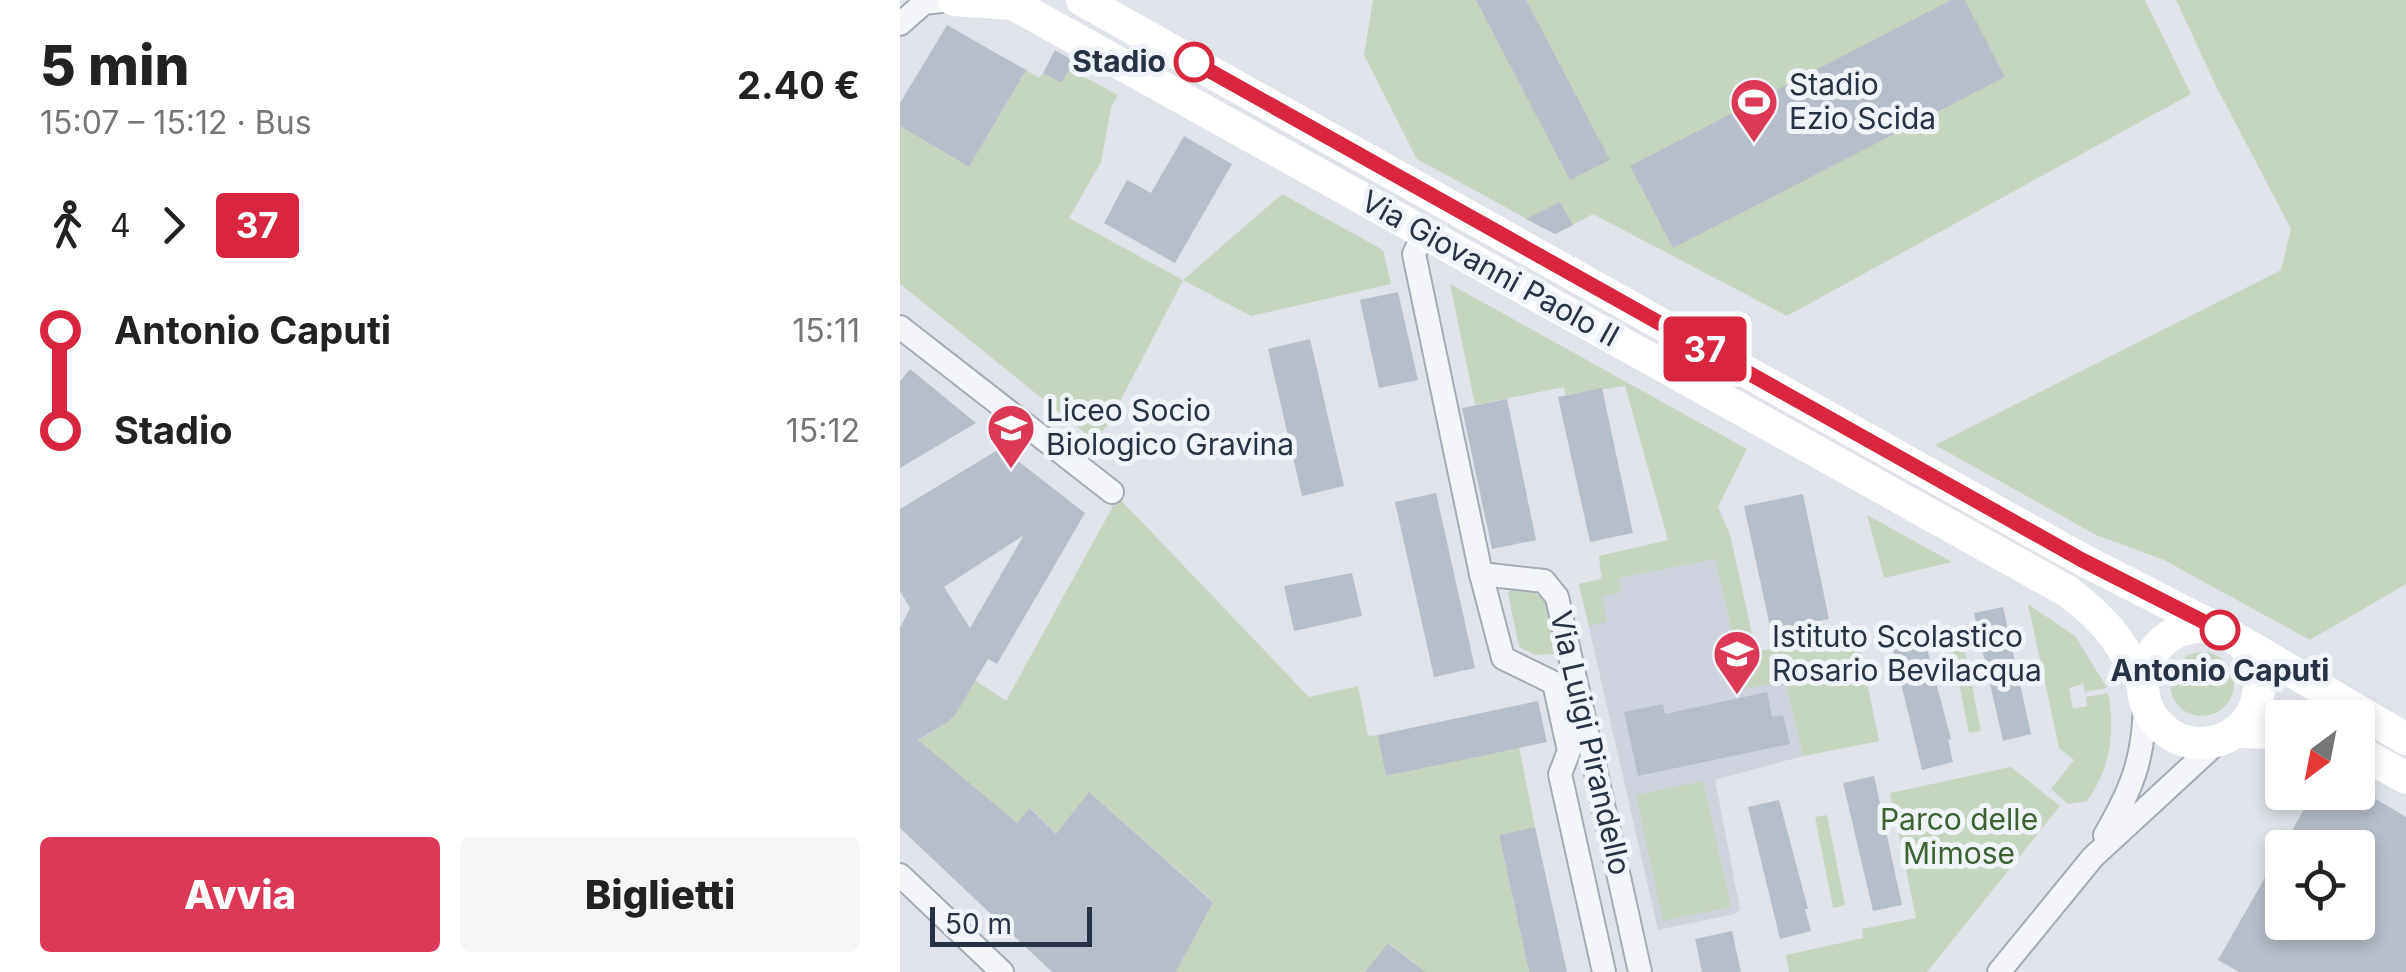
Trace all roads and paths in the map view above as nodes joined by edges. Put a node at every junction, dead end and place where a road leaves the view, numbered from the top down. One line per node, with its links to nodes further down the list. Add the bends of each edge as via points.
1 (902, 0): 5 (street)
2 (940, 0): 3 (street, Via Giovanni Paolo II); 5 (street)
3 (955, 0): 6 (street, Via Giovanni Paolo II, via 1012,4)
4 (1082, 0): 10 (street, Via Giovanni Paolo II, via 2082,560)
5 (900, 21)
6 (1424, 233): 9 (street, Via Luigi Pirandello, via 1414,254); 11 (street, Via Giovanni Paolo II, via 2067,590 2101,617)
7 (900, 327): 8 (street)
8 (1112, 492)
9 (1481, 574): 20 (street, Via Luigi Pirandello, via 1503,658 1554,684 1569,750 1560,774); 21 (street, Via Luigi Pirandello, via 1544,581 1557,597)
10 (2228, 634): 11 (street, via 2189,628 2161,642 2145,669); 13 (street, via 2255,663 2259,694 2246,722); 14 (street, Via Giovanni Paolo II)
11 (2144, 691): 13 (street, via 2156,721 2174,736 2189,742); 17 (street, via 2139,766)
12 (2265, 734): 13 (street)
13 (2228, 736): 17 (street)
14 (2406, 739)
15 (2375, 760): 16 (street)
16 (2406, 778)
17 (2093, 857): 22 (street)
18 (900, 875): 19 (street)
19 (1002, 972)
20 (1604, 972)
21 (1640, 972)
22 (1999, 972)

